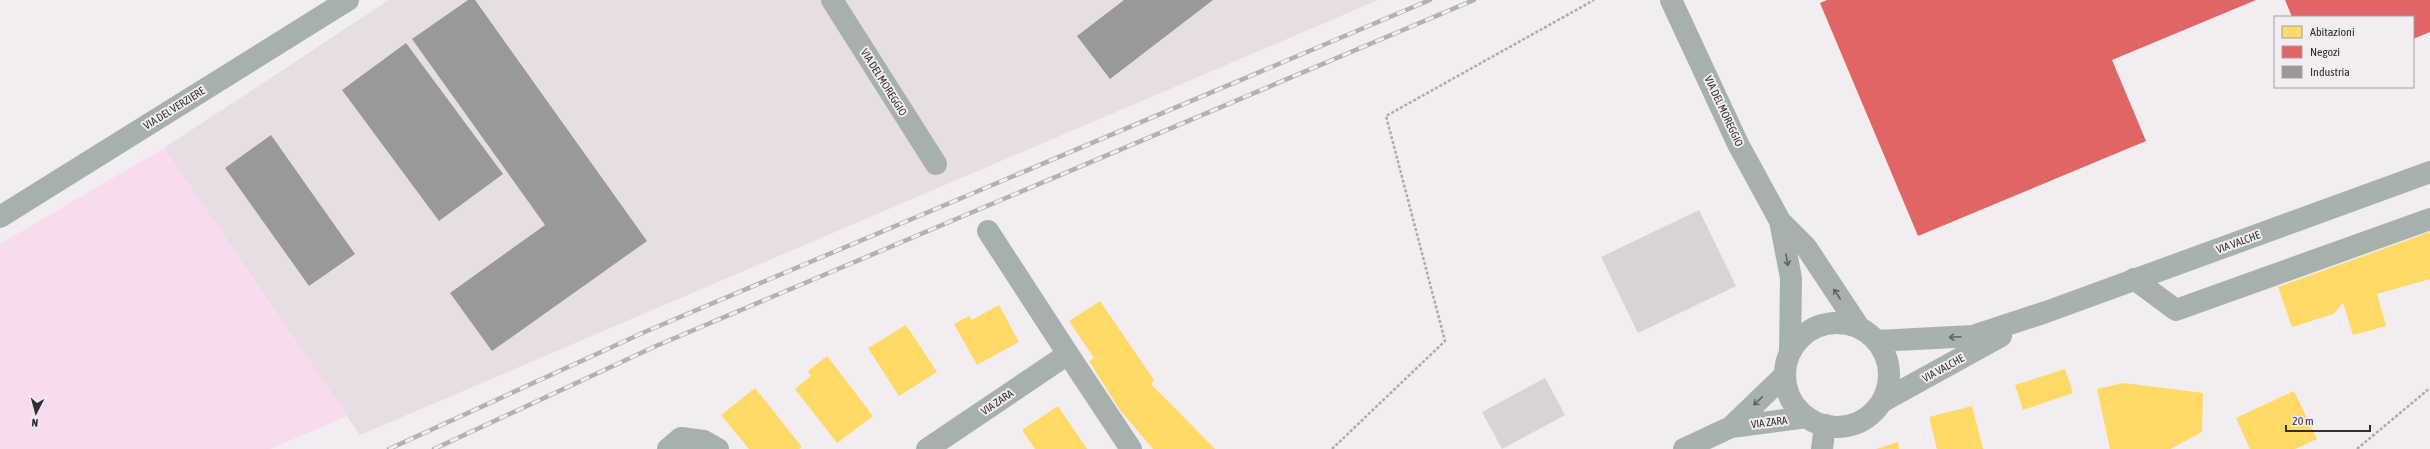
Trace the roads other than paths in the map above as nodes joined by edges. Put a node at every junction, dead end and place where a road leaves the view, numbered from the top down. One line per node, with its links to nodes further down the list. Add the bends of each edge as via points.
1 (348, 0): 6 (street, VIA DEL VERZIERE)
2 (832, 0): 4 (street, VIA DEL MOREGGIO)
3 (1671, 0): 8 (street, VIA DEL MOREGGIO, via 1738,144)
4 (936, 164)
5 (2430, 172): 10 (main road, VIA VALCHE)
6 (0, 217)
7 (2430, 219): 10 (street, via 2176,310)
8 (1780, 221): 12 (street, VIA DEL MOREGGIO, one-way to 8, via 1806,247); 14 (street, VIA DEL MOREGGIO, one-way to 14, via 1791,278)
9 (988, 231): 15 (street)
10 (2134, 280): 11 (main road, VIA VALCHE)
11 (2046, 312): 13 (main road, VIA VALCHE, one-way to 13, via 1973,336); 17 (main road, VIA VALCHE)
12 (1858, 327): 13 (main road); 14 (main road, via 1845,323 1819,326 1798,341)
13 (1877, 341): 17 (main road, via 1887,358 1889,368)
14 (1790, 352): 16 (main road)
15 (1068, 354): 22 (street, VIA ZARA); 23 (street)
16 (1785, 375): 18 (main road, via 1790,398); 19 (main road, VIA ZARA, one-way to 19)
17 (1883, 401): 18 (main road, via 1870,416 1860,422 1837,427)
18 (1816, 421): 19 (main road, VIA ZARA); 25 (street)
19 (1731, 427): 24 (main road, VIA ZARA)
20 (668, 449): 21 (street, via 681,438 704,441)
21 (718, 449)
22 (927, 449)
23 (1131, 449)
24 (1684, 449)
25 (1822, 449)

